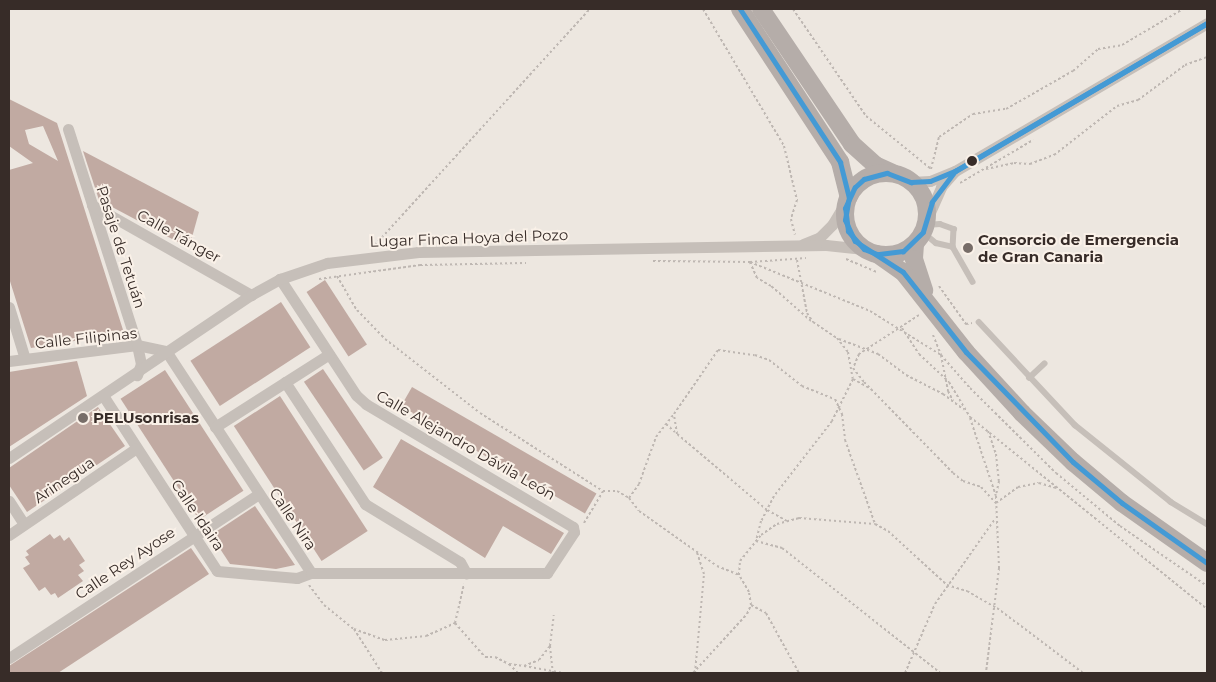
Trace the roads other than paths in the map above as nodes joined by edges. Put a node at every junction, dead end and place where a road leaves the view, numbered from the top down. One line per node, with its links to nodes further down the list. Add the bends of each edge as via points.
1 (740, 9): 7 (main road, via 840,162)
2 (761, 9): 6 (main road, via 852,144 875,165)
3 (1207, 23): 5 (street)
4 (68, 129): 8 (street, Pasaje de Tetuán)
5 (955, 171): 6 (street, via 939,177); 9 (street, via 941,187)
6 (905, 179): 7 (main road, via 875,175 860,183); 9 (main road, via 924,198)
7 (849, 197): 10 (street, Lugar Finca Hoya del Pozo, via 832,225 820,237); 12 (main road, via 845,220 855,241)
8 (92, 205): 15 (street, Calle Tánger); 19 (street, Pasaje de Tetuán)
9 (922, 230): 11 (lane, via 936,243); 11 (lane, via 940,224 954,229); 12 (main road, via 904,252); 17 (main road, via 917,273)
10 (797, 247): 12 (street, Lugar Finca Hoya del Pozo); 13 (street, Lugar Finca Hoya del Pozo, via 418,252 333,262)
11 (954, 247): 14 (lane)
12 (870, 251): 17 (main road, via 903,272)
13 (280, 280): 15 (street, Lugar Finca Hoya del Pozo); 21 (street, Calle Alejandro Dávila León)
14 (973, 282)
15 (251, 295): 20 (street, Lugar Finca Hoya del Pozo)
16 (9, 307): 22 (street)
17 (923, 312): 39 (main road, via 1067,456 1122,503)
18 (979, 322): 26 (lane)
19 (137, 345): 20 (street, Calle Filipinas); 22 (street, Calle Filipinas); 25 (street, Pasaje de Tetuán, via 141,364)
20 (166, 350): 25 (street, Lugar Finca Hoya del Pozo); 29 (street, Calle Nira)
21 (329, 354): 27 (street); 36 (street, Calle Alejandro Dávila León, via 356,395 366,404 566,521)
22 (25, 359): 23 (street, Calle Filipinas)
23 (9, 362)
24 (1044, 364): 26 (lane)
25 (136, 375): 28 (street, Lugar Finca Hoya del Pozo)
26 (1029, 378): 35 (lane, via 1075,425 1172,502)
27 (285, 382): 29 (street); 41 (street, via 365,504 460,562)
28 (104, 397): 30 (street, Calle Idaira); 31 (street, Lugar Finca Hoya del Pozo)
29 (215, 427): 32 (street, Calle Nira)
30 (135, 449): 34 (street, Arinegua); 38 (street, Calle Idaira)
31 (9, 458)
32 (259, 494): 38 (street, Calle Rey Ayose); 40 (street, Calle Nira)
33 (9, 501): 34 (street)
34 (24, 524): 37 (street, Arinegua)
35 (1207, 524)
36 (574, 532): 41 (street, Calle Nira, via 547,573)
37 (9, 535)
38 (193, 535): 40 (street, Calle Idaira, via 217,571 297,578); 42 (street, Calle Rey Ayose)
39 (1207, 562)
40 (311, 572): 41 (street, Calle Nira)
41 (466, 573)
42 (9, 658)

